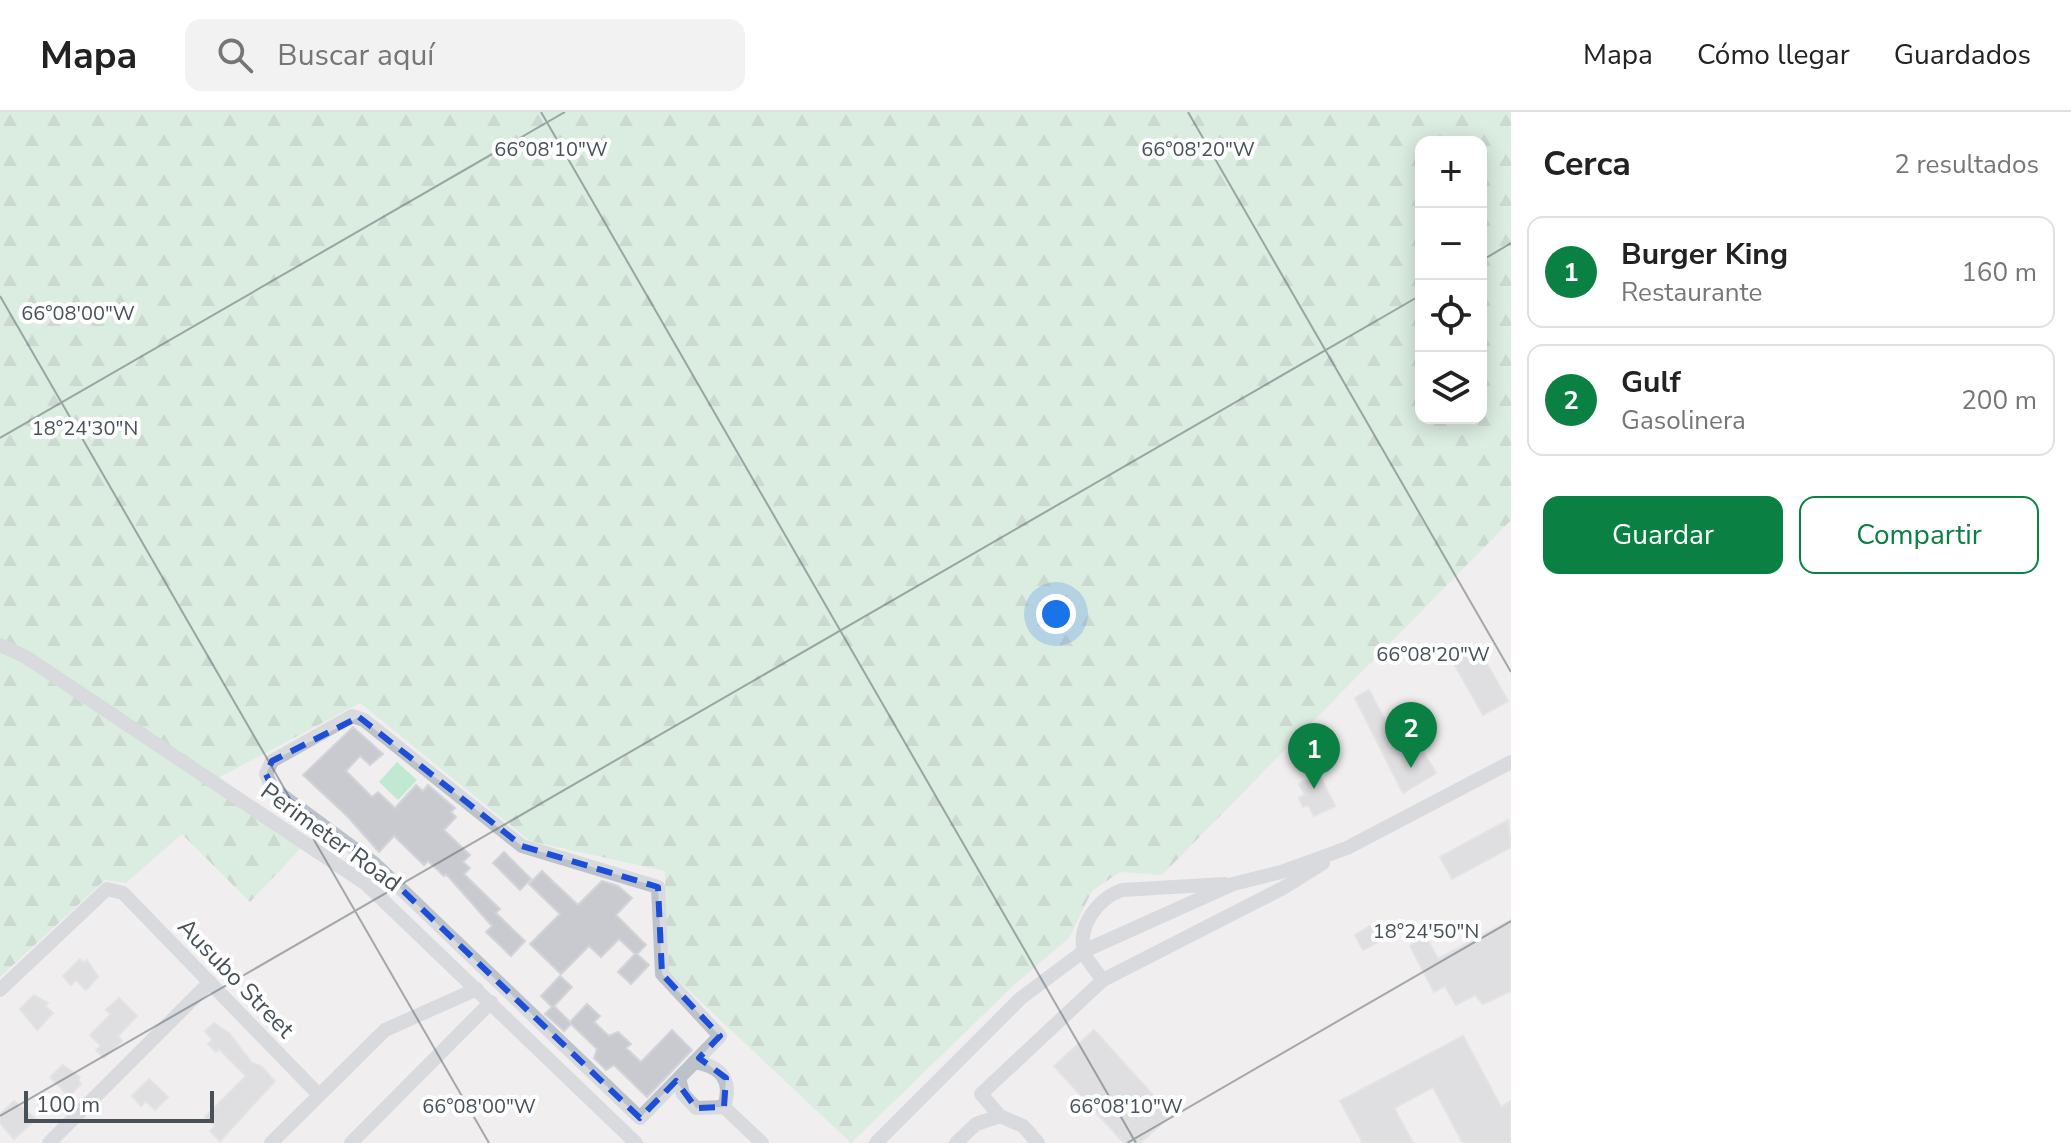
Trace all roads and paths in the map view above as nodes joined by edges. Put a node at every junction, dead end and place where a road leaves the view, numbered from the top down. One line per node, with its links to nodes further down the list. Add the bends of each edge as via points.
1 (0, 645): 8 (street, Perimeter Road, via 26,657 366,884)
2 (1511, 762): 3 (street)
3 (1347, 848): 4 (street); 6 (street, via 1283,888)
4 (1233, 884): 5 (street); 5 (street, via 1110,894 1087,921)
5 (1084, 951): 6 (street); 21 (street, via 1021,998)
6 (1103, 980): 15 (street, via 981,1094)
7 (210, 982): 9 (street, Ausubo Street, via 123,893 107,889); 13 (street, Ausubo Street); 16 (street)
8 (477, 989): 10 (street, Perimeter Road); 13 (street, via 385,1030)
9 (0, 990)
10 (491, 1002): 18 (street); 19 (street, Perimeter Road)
11 (694, 1062): 12 (street); 12 (street, via 720,1036 662,974 658,887 522,846 359,717 352,716 272,761 266,774 272,788 375,864 640,1118); 14 (street, via 712,1065 723,1074 728,1090)
12 (679, 1078): 14 (street, via 683,1094 696,1108)
13 (318, 1094): 17 (street)
14 (724, 1107): 20 (street)
15 (1000, 1116): 22 (street, via 976,1124); 23 (street, via 1023,1126)
16 (49, 1143)
17 (271, 1143)
18 (351, 1143)
19 (636, 1143)
20 (762, 1143)
21 (876, 1143)
22 (956, 1143)
23 (1038, 1143)

